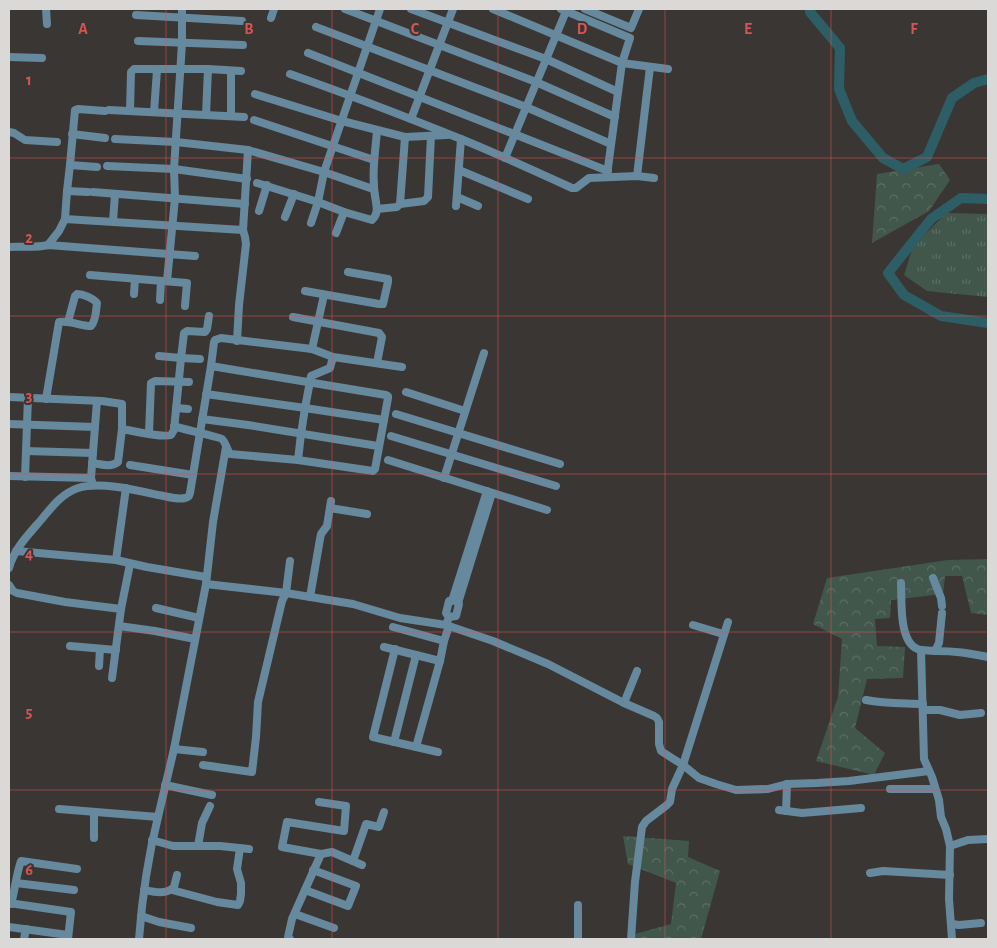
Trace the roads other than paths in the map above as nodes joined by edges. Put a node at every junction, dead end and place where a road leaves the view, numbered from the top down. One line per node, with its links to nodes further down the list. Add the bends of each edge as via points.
1 (46, 9): 18 (street)
2 (182, 9): 13 (street)
3 (274, 9): 14 (street)
4 (345, 9): 16 (street)
5 (380, 9): 16 (street)
6 (411, 9): 17 (street)
7 (453, 9): 17 (street)
8 (493, 9): 20 (street)
9 (565, 9): 20 (street); 30 (street, via 630,38)
10 (585, 9): 11 (street, via 631,28)
11 (639, 9)
12 (136, 15): 13 (street)
13 (182, 18): 15 (street); 22 (street)
14 (271, 18)
15 (242, 20)
16 (376, 21): 24 (street); 25 (street)
17 (448, 23): 24 (street); 29 (street)
18 (47, 24)
19 (316, 27): 25 (street)
20 (556, 35): 29 (street); 30 (street)
21 (138, 41): 22 (street)
22 (182, 43): 23 (street); 34 (street)
23 (243, 45)
24 (439, 45): 36 (street); 41 (street)
25 (368, 46): 36 (street); 39 (street)
26 (308, 53): 39 (street)
27 (9, 57): 28 (street)
28 (42, 58)
29 (546, 60): 41 (street); 42 (street)
30 (622, 63): 31 (street); 42 (street)
31 (650, 67): 32 (street); 81 (street)
32 (668, 69)
33 (157, 70): 34 (street); 47 (street, via 136,69 131,72); 48 (street)
34 (180, 70): 35 (street); 49 (street)
35 (208, 70): 37 (street); 50 (street)
36 (430, 70): 45 (street); 46 (street)
37 (231, 71): 38 (street); 51 (street)
38 (241, 71)
39 (358, 72): 44 (street); 45 (street)
40 (290, 74): 44 (street)
41 (536, 82): 46 (street); 53 (street)
42 (618, 92): 53 (street)
43 (255, 94): 56 (street)
44 (350, 95): 54 (street); 56 (street)
45 (420, 96): 54 (street); 60 (street)
46 (526, 107): 60 (street); 69 (street)
47 (130, 111): 48 (street); 59 (street, via 75,110)
48 (154, 112): 49 (street)
49 (177, 114): 50 (street); 68 (street)
50 (206, 115): 51 (street)
51 (231, 116): 52 (street)
52 (244, 117)
53 (615, 117): 69 (street)
54 (411, 119): 61 (street)
55 (254, 120): 70 (street)
56 (342, 121): 57 (street); 70 (street)
57 (377, 130): 63 (street); 73 (street)
58 (9, 132): 67 (street, via 25,140)
59 (72, 134): 64 (street); 74 (street)
60 (515, 134): 72 (street); 80 (street)
61 (451, 135): 62 (street); 66 (street)
62 (431, 136): 63 (street); 95 (street, via 428,198)
63 (405, 137): 95 (street)
64 (105, 138)
65 (115, 139): 68 (street)
66 (462, 139): 72 (street); 78 (street)
67 (57, 142)
68 (176, 142): 71 (street); 77 (street)
69 (611, 144): 80 (street)
70 (333, 146): 73 (street); 79 (street)
71 (248, 150): 79 (street); 83 (street)
72 (505, 158): 80 (street, via 572,188 589,178)
73 (374, 160): 86 (street)
74 (70, 165): 76 (street); 87 (street)
75 (107, 166): 77 (street)
76 (96, 167)
77 (174, 169): 83 (street); 91 (street)
78 (459, 170): 90 (street); 92 (street)
79 (324, 172): 86 (street); 93 (street)
80 (607, 174): 81 (street)
81 (637, 176): 82 (street)
82 (654, 178)
83 (246, 179): 94 (street)
84 (257, 183): 85 (street)
85 (267, 186): 89 (street); 99 (street)
86 (373, 189): 98 (street)
87 (67, 191): 88 (street); 102 (street)
88 (115, 194): 91 (street); 103 (street)
89 (294, 194): 93 (street); 101 (street)
90 (457, 197): 96 (street); 97 (street)
91 (175, 198): 94 (street); 105 (street)
92 (528, 199)
93 (318, 202): 100 (street); 104 (street)
94 (245, 204): 106 (street)
95 (400, 204): 98 (street)
96 (456, 206)
97 (478, 206)
98 (377, 210): 100 (street, via 376,216 370,220)
99 (259, 212)
100 (344, 212): 107 (street)
101 (285, 217)
102 (66, 219): 103 (street); 108 (street)
103 (113, 221): 105 (street)
104 (310, 223)
105 (172, 226): 106 (street); 110 (street)
106 (243, 230): 125 (street, via 246,244)
107 (336, 234)
108 (48, 245): 109 (street); 110 (street)
109 (9, 247)
110 (170, 254): 111 (street); 115 (street)
111 (194, 256)
112 (348, 272): 118 (street, via 388,279 383,304)
113 (90, 275): 114 (street)
114 (135, 279): 115 (street); 117 (street)
115 (164, 281): 119 (street); 120 (street, via 187,283)
116 (305, 291): 118 (street)
117 (134, 294)
118 (324, 295): 124 (street)
119 (160, 300)
120 (185, 306)
121 (209, 316): 130 (street, via 205,332 184,332)
122 (293, 317): 124 (street)
123 (68, 322): 123 (street, via 93,324 95,300 77,294); 142 (street, via 59,324)
124 (318, 322): 126 (street); 132 (street, via 380,334)
125 (237, 341): 126 (street); 133 (street, via 215,340)
126 (312, 349): 129 (street)
127 (484, 354): 147 (street)
128 (159, 356): 130 (street)
129 (333, 357): 132 (street); 136 (street, via 330,368 312,374)
130 (180, 358): 131 (street); 135 (street)
131 (200, 359)
132 (377, 363): 134 (street)
133 (211, 366): 136 (street); 139 (street)
134 (402, 367)
135 (178, 381): 137 (street); 144 (street); 156 (street, via 151,383)
136 (309, 381): 146 (street); 150 (street, via 388,396)
137 (189, 382)
138 (406, 392): 147 (street)
139 (206, 394): 146 (street); 149 (street)
140 (9, 397): 141 (street)
141 (28, 398): 142 (street); 152 (street)
142 (46, 399): 143 (street)
143 (97, 401): 154 (street); 155 (street, via 122,404)
144 (176, 408): 145 (street); 153 (street)
145 (188, 408)
146 (305, 408): 150 (street); 159 (street)
147 (465, 412): 157 (street)
148 (396, 414): 157 (street)
149 (202, 419): 158 (street); 159 (street)
150 (384, 420): 161 (street)
151 (9, 424): 152 (street)
152 (27, 424): 154 (street); 163 (street)
153 (174, 426): 156 (street, via 173,433 167,436); 158 (street)
154 (95, 427): 164 (street)
155 (122, 429): 156 (street); 168 (street, via 118,462 110,466)
156 (149, 433)
157 (458, 433): 165 (street); 169 (street)
158 (200, 434): 162 (street, via 220,437); 171 (street)
159 (301, 434): 161 (street); 166 (street)
160 (391, 436): 165 (street)
161 (378, 446): 166 (street, via 373,471)
162 (226, 447): 166 (street, via 230,454); 187 (street)
163 (26, 451): 164 (street); 173 (street)
164 (93, 453): 168 (street)
165 (452, 454): 174 (street); 176 (street)
166 (298, 460)
167 (388, 460): 174 (street)
168 (92, 463): 175 (street)
169 (560, 464)
170 (130, 465): 171 (street)
171 (193, 475): 177 (street, via 189,496 184,498)
172 (9, 476): 173 (street)
173 (25, 477): 175 (street)
174 (444, 478): 178 (street)
175 (92, 482): 177 (street); 181 (street, via 62,496)
176 (556, 486)
177 (126, 488): 182 (street)
178 (489, 492): 179 (street); 195 (street, via 455,602 449,602)
179 (547, 510)
180 (366, 514): 191 (street, via 331,504 328,526 321,534)
181 (16, 551): 182 (street); 185 (street)
182 (116, 560): 184 (street)
183 (290, 561): 190 (street)
184 (130, 564): 187 (street); 193 (street)
185 (9, 568)
186 (933, 578): 209 (street, via 942,609)
187 (206, 580): 190 (street); 194 (street)
188 (901, 584): 208 (street, via 905,632 916,649)
189 (9, 585): 193 (street, via 13,592 21,594)
190 (286, 593): 191 (street); 228 (street, via 258,702)
191 (310, 597): 195 (street, via 353,604 400,618)
192 (156, 608): 194 (street)
193 (121, 609): 198 (street)
194 (199, 618): 201 (street)
195 (448, 622): 202 (street); 217 (street, via 548,664)
196 (728, 622): 200 (street)
197 (693, 625): 200 (street)
198 (119, 626): 201 (street); 207 (street)
199 (393, 628): 202 (street)
200 (724, 634): 226 (street)
201 (195, 639): 222 (street)
202 (444, 641): 212 (street)
203 (70, 646): 205 (street)
204 (384, 646): 206 (street)
205 (100, 649): 207 (street); 213 (street)
206 (395, 649): 210 (street); 220 (street, via 373,737)
207 (116, 650): 215 (street)
208 (921, 650): 209 (street); 218 (street)
209 (935, 651): 211 (street)
210 (416, 655): 212 (street); 220 (street)
211 (988, 657)
212 (440, 661): 221 (street)
213 (99, 666)
214 (637, 671): 217 (street)
215 (112, 678)
216 (866, 700): 218 (street)
217 (624, 703): 226 (street, via 657,718 660,725 659,748)
218 (923, 707): 219 (street, via 960,715); 227 (street, via 924,759)
219 (981, 714)
220 (394, 742): 221 (street)
221 (416, 747): 224 (street)
222 (174, 750): 223 (street); 230 (street)
223 (203, 752)
224 (438, 752)
225 (203, 765): 228 (street)
226 (683, 765): 231 (street, via 699,778 736,790 768,789); 280 (street, via 669,803 642,827)
227 (929, 771): 231 (street, via 817,784); 233 (street)
228 (252, 772): 229 (street)
229 (250, 782)
230 (165, 784): 234 (street); 241 (street)
231 (787, 784): 237 (street, via 782,810 802,813)
232 (890, 789): 233 (street)
233 (935, 789): 246 (street)
234 (212, 795)
235 (319, 802): 249 (street, via 346,806 344,831 287,822 282,847)
236 (210, 806): 245 (street, via 202,823)
237 (861, 808)
238 (59, 809): 239 (street)
239 (94, 812): 241 (street); 242 (street)
240 (384, 812): 250 (street, via 379,827 366,824)
241 (158, 817): 244 (street)
242 (94, 838)
243 (988, 839): 246 (street, via 968,840)
244 (152, 840): 245 (street, via 173,846); 261 (street)
245 (198, 846): 247 (street)
246 (950, 846): 258 (street)
247 (240, 848): 248 (street); 262 (street, via 240,904 217,902)
248 (249, 849)
249 (321, 854): 250 (street, via 332,852); 254 (street)
250 (353, 861): 251 (street)
251 (362, 865)
252 (9, 870): 255 (street)
253 (77, 870): 255 (street, via 22,861)
254 (313, 870): 263 (street); 263 (street, via 356,886 348,906)
255 (18, 871): 259 (street)
256 (870, 873): 258 (street)
257 (176, 875): 262 (street)
258 (950, 875): 269 (street)
259 (16, 883): 260 (street); 264 (street)
260 (74, 890)
261 (144, 890): 262 (street); 267 (street)
262 (172, 890)
263 (305, 890): 266 (street)
264 (10, 904): 275 (street, via 71,912)
265 (578, 905): 279 (street)
266 (295, 914): 272 (street); 278 (street)
267 (141, 916): 271 (street); 277 (street)
268 (982, 923): 269 (street)
269 (952, 924): 281 (street)
270 (9, 927): 273 (street)
271 (191, 928)
272 (334, 928)
273 (26, 929): 274 (street); 276 (street)
274 (49, 936): 275 (street)
275 (68, 937)
276 (24, 939)
277 (139, 939)
278 (290, 939)
279 (578, 939)
280 (631, 939)
281 (952, 939)

